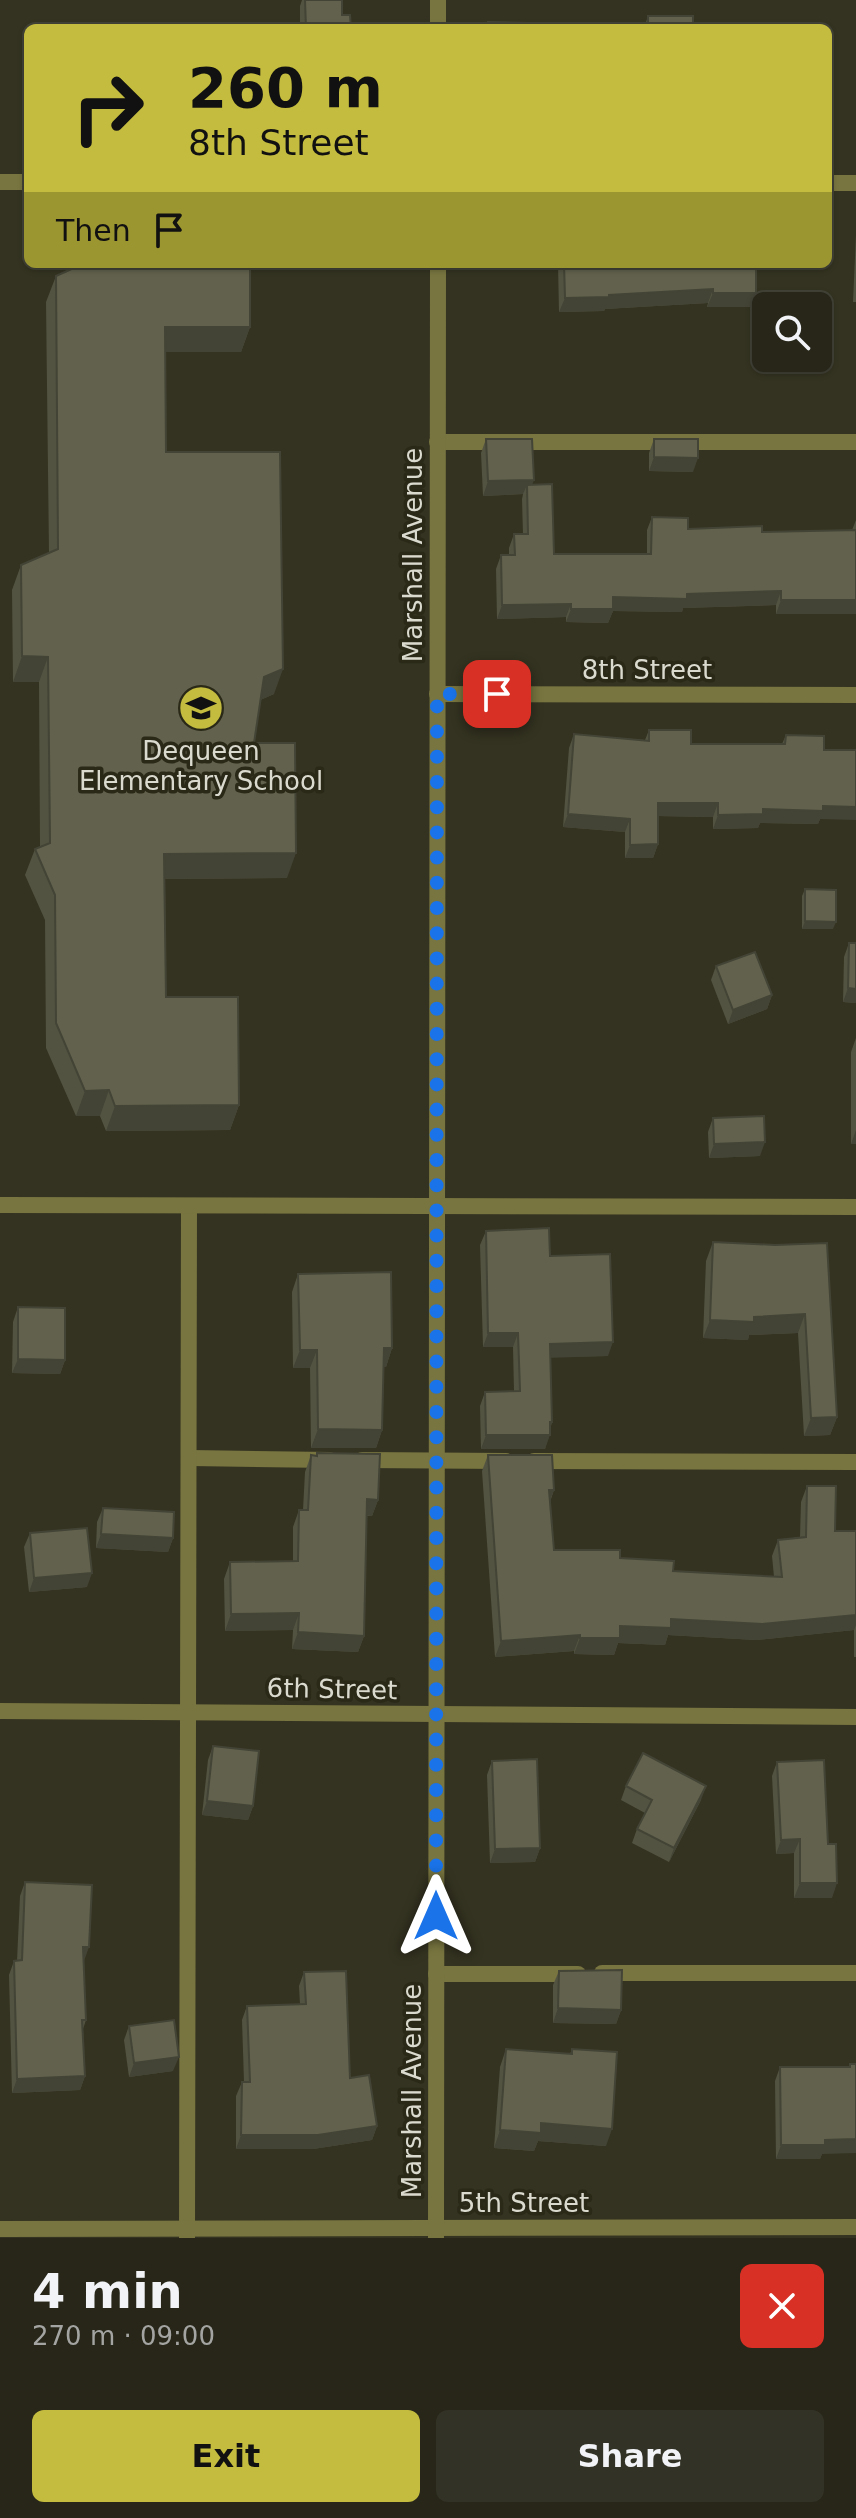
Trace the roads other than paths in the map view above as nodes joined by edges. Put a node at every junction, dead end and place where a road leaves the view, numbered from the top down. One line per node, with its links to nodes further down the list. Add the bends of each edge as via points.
1 (438, 0): 2 (street)
2 (438, 24)
3 (0, 182): 4 (street)
4 (24, 182)
5 (832, 183): 6 (street)
6 (856, 183)
7 (438, 268): 8 (street, Marshall Avenue)
8 (437, 442): 9 (street); 10 (street, Marshall Avenue)
9 (856, 442)
10 (437, 694): 11 (street, 8th Street); 14 (street, Marshall Avenue)
11 (856, 695)
12 (0, 1205): 13 (street)
13 (189, 1206): 14 (street); 16 (street)
14 (437, 1206): 15 (street); 17 (street, Marshall Avenue)
15 (856, 1207)
16 (190, 1458): 17 (street); 20 (street)
17 (437, 1460): 18 (street); 21 (street, Marshall Avenue)
18 (856, 1462)
19 (0, 1711): 20 (street, 6th Street)
20 (188, 1711): 21 (street, 6th Street); 27 (street)
21 (436, 1714): 22 (street, 6th Street); 24 (street, Marshall Avenue)
22 (856, 1717)
23 (856, 1973): 24 (street)
24 (436, 1974): 28 (street, Marshall Avenue)
25 (856, 2227): 28 (street, 5th Street)
26 (0, 2229): 27 (street, 5th Street)
27 (187, 2233): 28 (street, 5th Street)
28 (436, 2233)

